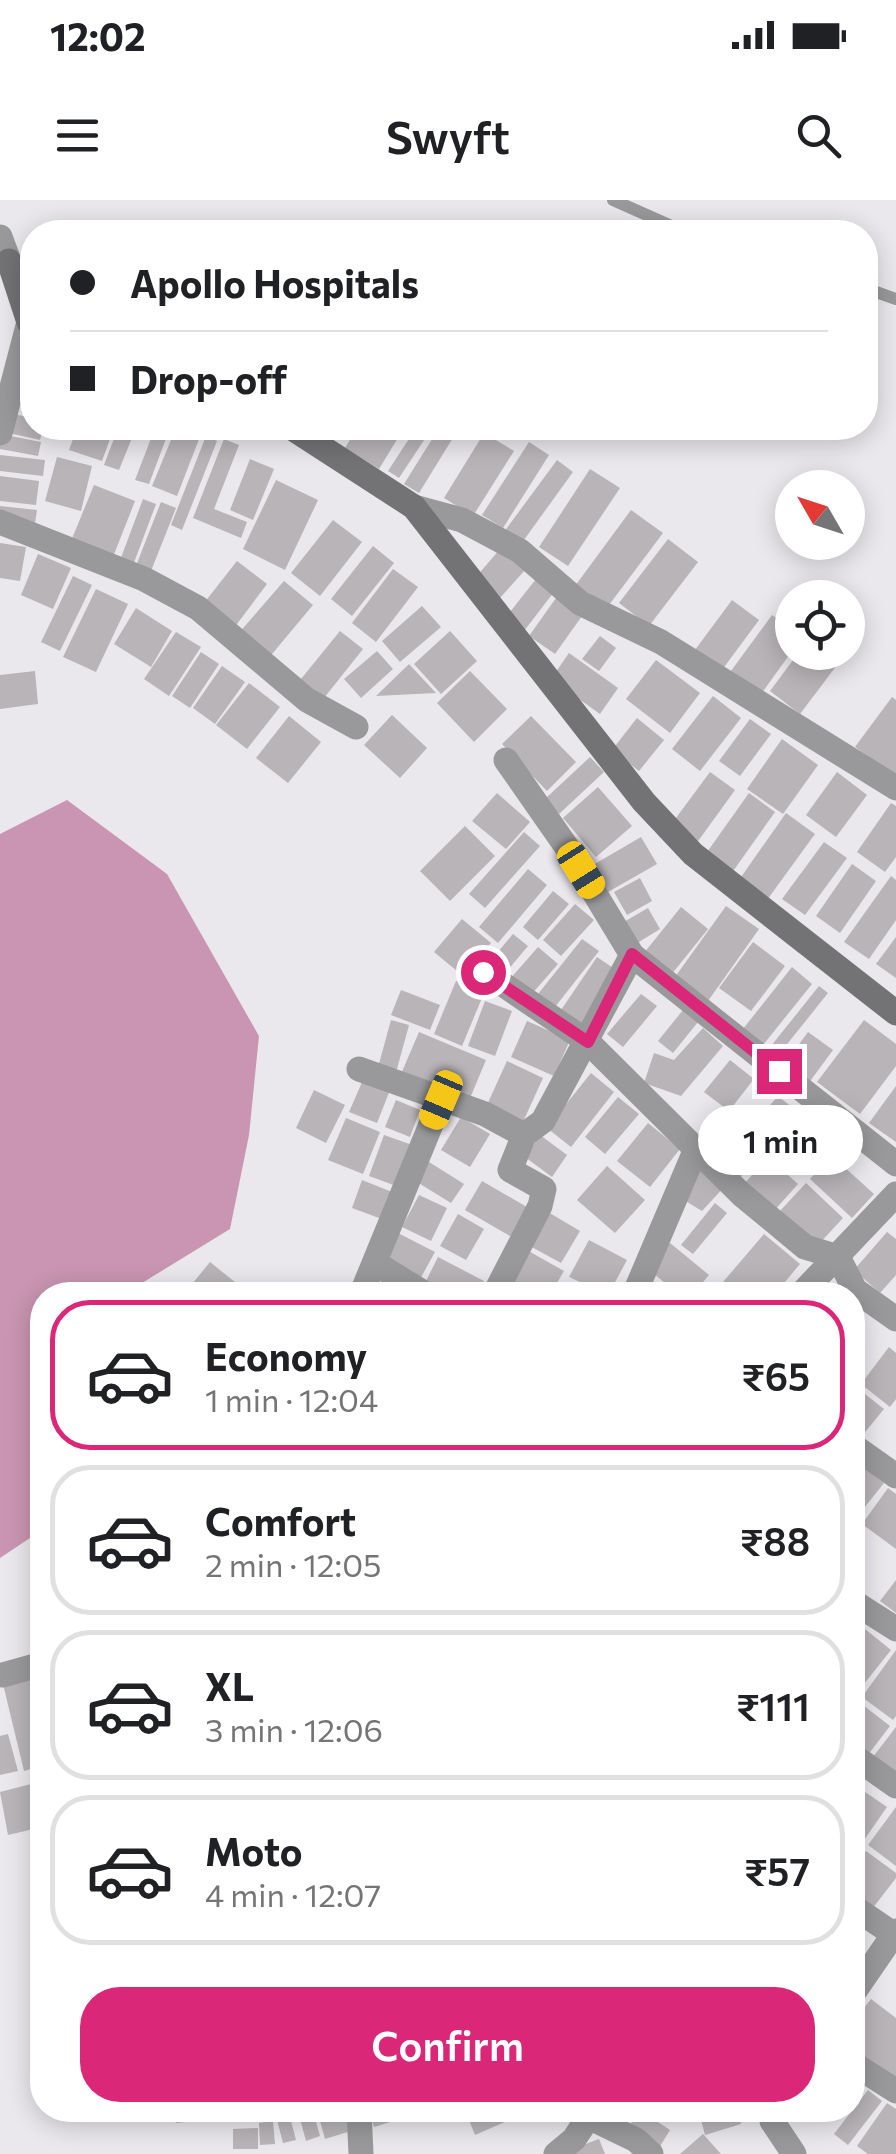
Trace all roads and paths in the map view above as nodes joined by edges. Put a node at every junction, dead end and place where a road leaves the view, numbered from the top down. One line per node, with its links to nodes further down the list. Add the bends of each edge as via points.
1 (613, 200): 2 (lane)
2 (658, 220)
3 (4, 249): 4 (street)
4 (20, 292)
5 (20, 361): 6 (street)
6 (0, 433)
7 (311, 440): 8 (street)
8 (414, 507): 12 (street, via 462,520 520,551 580,603 662,642); 15 (street, via 644,802 693,854)
9 (0, 522): 10 (street, via 144,579 198,608 307,700)
10 (356, 726)
11 (506, 760): 13 (street)
12 (896, 788)
13 (632, 954): 16 (street); 21 (street)
14 (483, 972): 16 (street)
15 (896, 1012)
16 (588, 1042): 19 (street, via 543,1121); 20 (street)
17 (359, 1070): 18 (street)
18 (441, 1100): 19 (street); 24 (street)
19 (524, 1135): 27 (street, via 510,1170 544,1188)
20 (696, 1149): 23 (street, via 805,1247); 28 (street)
21 (896, 1164)
22 (896, 1194): 23 (street)
23 (838, 1257): 29 (street); 30 (street)
24 (376, 1263): 25 (street); 26 (street)
25 (367, 1282)
26 (407, 1282)
27 (501, 1282)
28 (640, 1282)
29 (813, 1282)
30 (851, 1282)
31 (865, 1297): 32 (street)
32 (896, 1319)
33 (865, 1454): 34 (street)
34 (896, 1476)
35 (865, 1610): 36 (street)
36 (896, 1630)
37 (30, 1667): 38 (street)
38 (2, 1675)
39 (865, 1764): 40 (street)
40 (896, 1786)
41 (865, 1914): 42 (street)
42 (895, 1934): 43 (street)
43 (865, 1977)
44 (865, 2071): 45 (street)
45 (896, 2090)
46 (359, 2122): 50 (street)
47 (579, 2122): 51 (street, via 574,2139)
48 (598, 2122): 52 (street)
49 (772, 2122): 53 (street)
50 (360, 2154)
51 (556, 2154)
52 (652, 2154)
53 (794, 2154)

